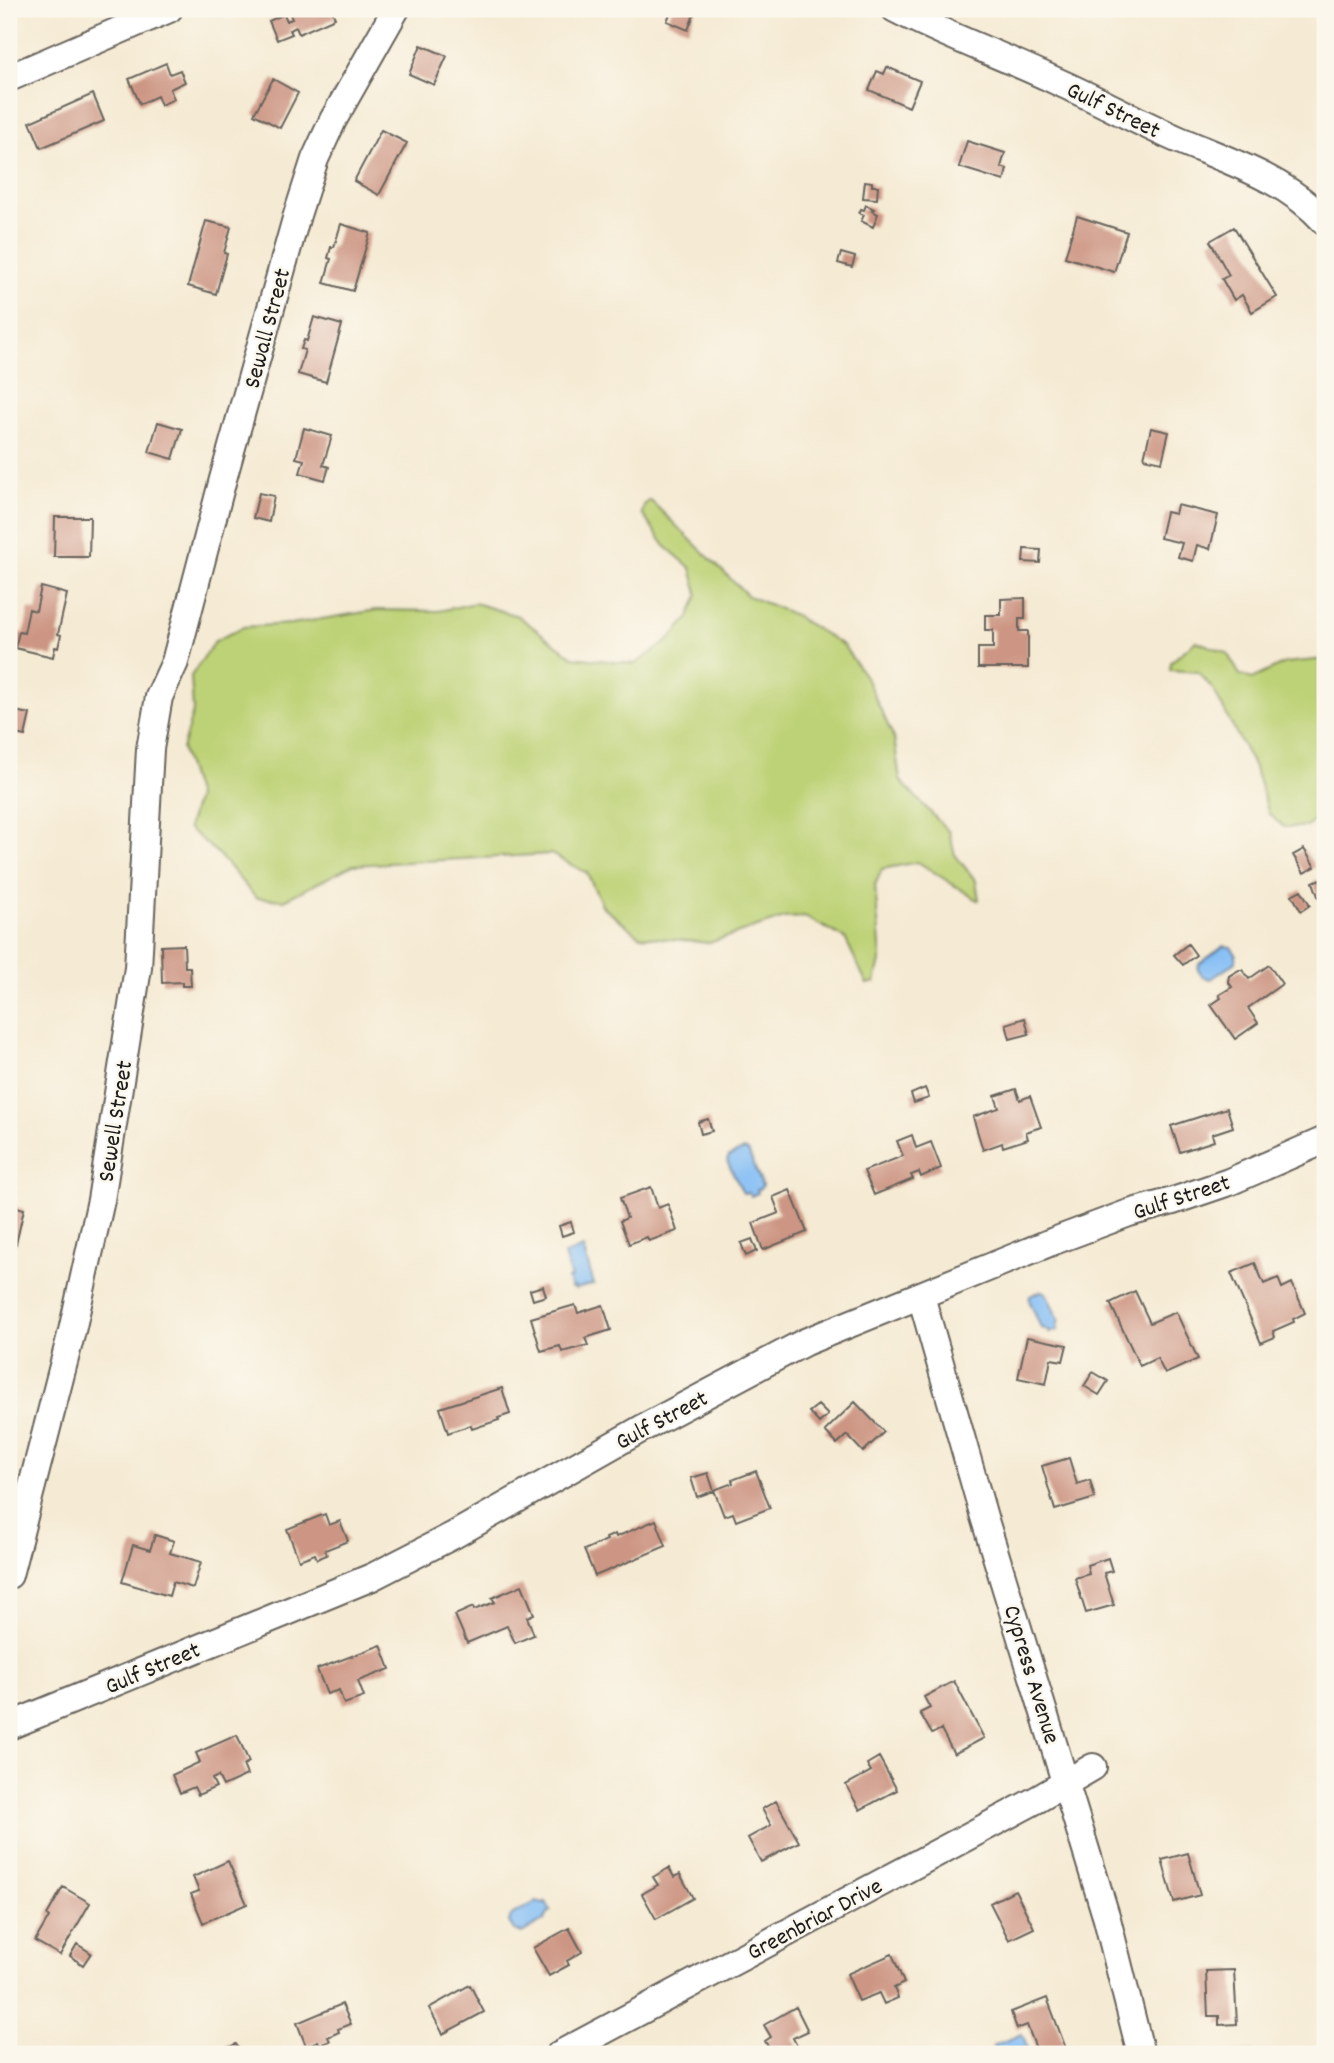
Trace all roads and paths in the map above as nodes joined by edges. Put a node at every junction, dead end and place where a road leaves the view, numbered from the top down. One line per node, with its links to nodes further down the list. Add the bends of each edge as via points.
1 (169, 9): 4 (street)
2 (396, 9): 6 (street, Sewall Street, via 315,159)
3 (895, 9): 5 (street, Gulf Street, via 1243,167 1292,192)
4 (9, 78)
5 (1325, 222)
6 (175, 662): 9 (street, Sewell Street, via 159,697 150,749 138,968 102,1200)
7 (1325, 1140): 8 (street, Gulf Street, via 1229,1182 1129,1213)
8 (921, 1296): 10 (street, Gulf Street, via 805,1342 372,1577); 12 (street, Cypress Avenue)
9 (9, 1575)
10 (9, 1726)
11 (1093, 1767): 12 (street, Greenbriar Drive)
12 (1067, 1782): 13 (street, Greenbriar Drive); 14 (street, Cypress Avenue)
13 (561, 2054)
14 (1142, 2054)

